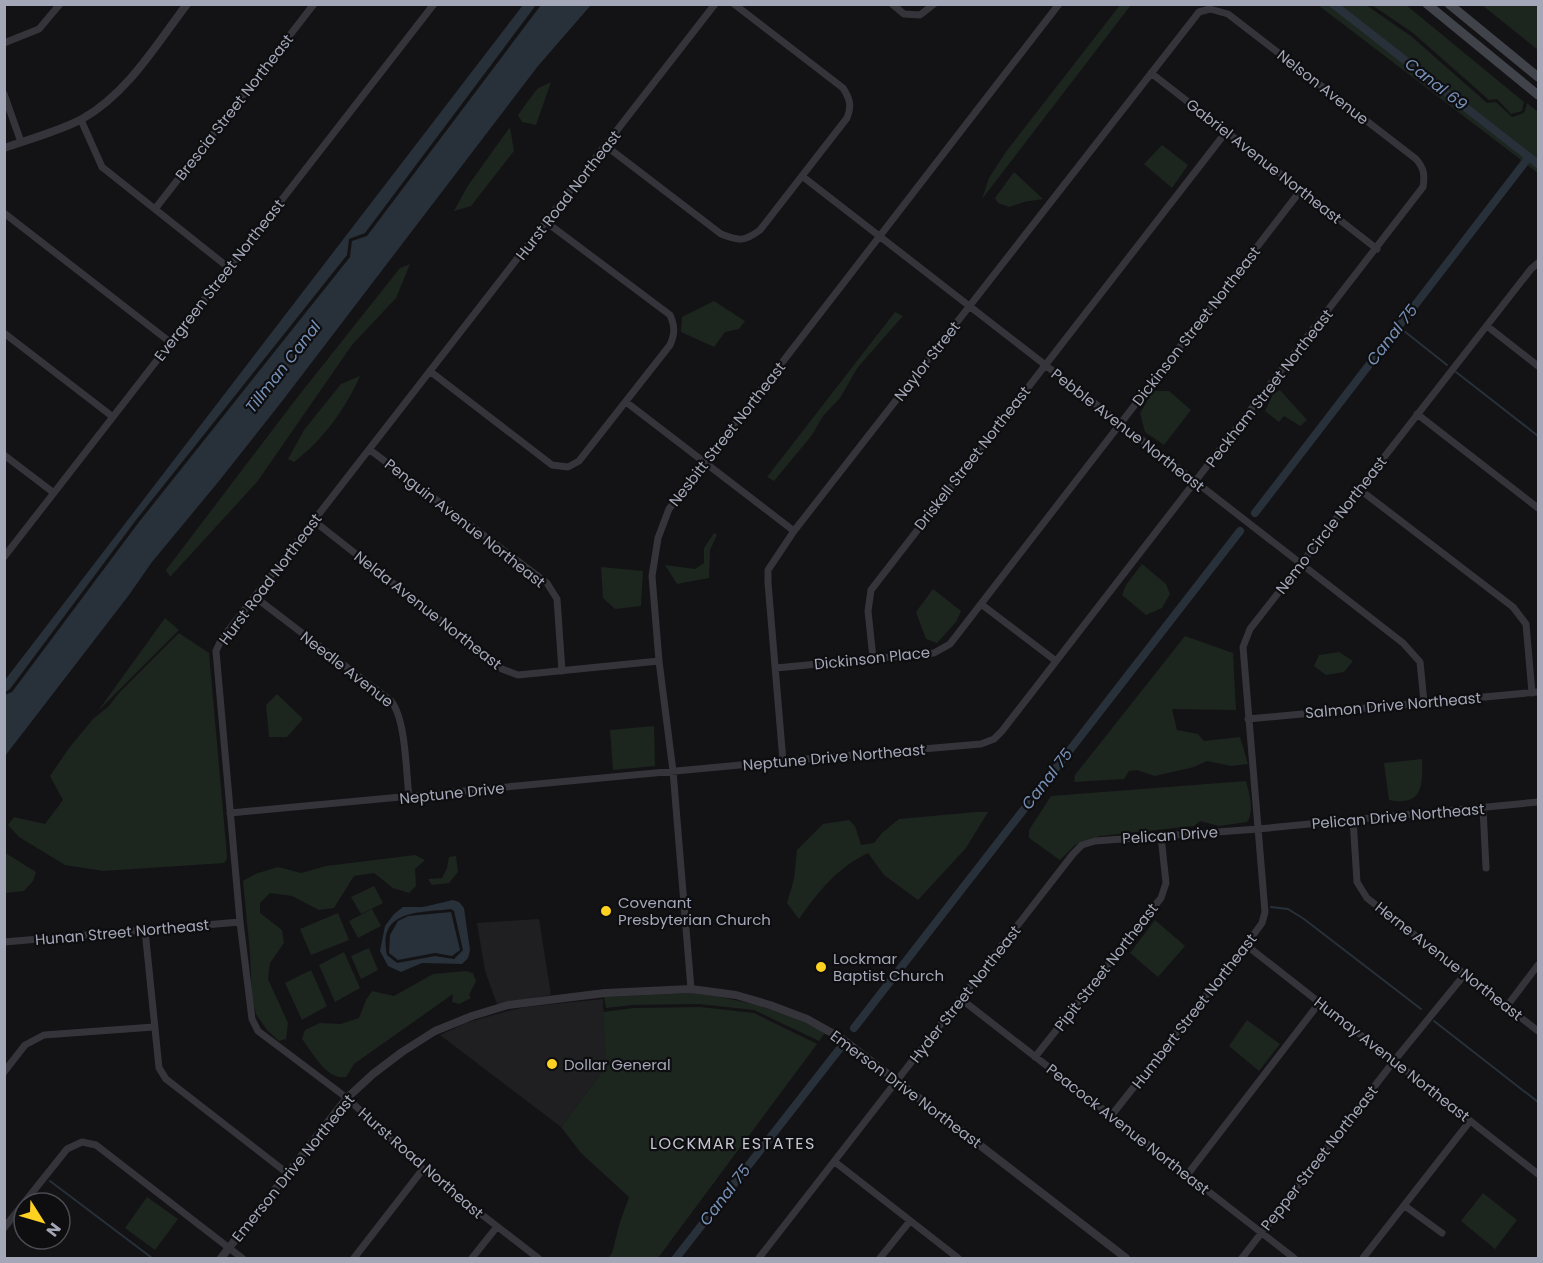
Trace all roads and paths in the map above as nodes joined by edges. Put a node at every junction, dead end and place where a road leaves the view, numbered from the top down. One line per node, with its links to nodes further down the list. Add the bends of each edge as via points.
1 (60, 4): 13 (street, via 39,29)
2 (187, 4): 18 (street, via 128,81)
3 (314, 4): 26 (street, Brescia Street Northeast)
4 (434, 4): 32 (street, Evergreen Street Northeast)
5 (715, 4): 21 (street, Hurst Road Northeast)
6 (734, 4): 23 (street, via 843,88 850,99 847,118)
7 (892, 4): 8 (street, via 904,14 921,15)
8 (934, 4)
9 (1059, 4): 29 (street, Nesbitt Street Northeast)
10 (1427, 4): 17 (main road)
11 (1449, 4): 15 (main road)
12 (1210, 9): 14 (street, Naylor Street, via 1198,12); 24 (street, Nelson Avenue, via 1228,14 1416,159)
13 (4, 43)
14 (1151, 73): 19 (street, Gabriel Avenue Northeast); 33 (street, Naylor Street)
15 (1539, 77)
16 (4, 94): 20 (street)
17 (1539, 95)
18 (81, 120): 20 (street); 26 (street, via 102,167)
19 (1226, 132): 25 (street, Gabriel Avenue Northeast); 37 (street, Driskell Street Northeast)
20 (21, 142): 22 (street)
21 (606, 146): 23 (street, via 721,234 736,240 750,238 760,230); 28 (street, Hurst Road Northeast)
22 (4, 148)
23 (802, 176): 29 (street, Pebble Avenue Northeast)
24 (1425, 176): 30 (street, Peckham Street Northeast, via 1424,187)
25 (1301, 190): 30 (street, Gabriel Avenue Northeast); 43 (street, Dickinson Street Northeast)
26 (154, 210): 32 (street)
27 (4, 213): 36 (street)
28 (546, 222): 39 (street, Hurst Road Northeast); 40 (street, via 670,315 674,324 670,345)
29 (880, 237): 33 (street, Pebble Avenue Northeast); 46 (street, Nesbitt Street Northeast)
30 (1377, 249): 47 (street, Peckham Street Northeast)
31 (1539, 263): 34 (street, Nemo Circle Northeast)
32 (229, 268): 36 (street, Evergreen Street Northeast)
33 (970, 307): 37 (street, Pebble Avenue Northeast); 52 (street, Naylor Street)
34 (1487, 326): 38 (street); 41 (street, Nemo Circle Northeast)
35 (4, 333): 42 (street)
36 (170, 342): 42 (street, Evergreen Street Northeast)
37 (1044, 365): 43 (street, Pebble Avenue Northeast); 57 (street, Driskell Street Northeast, via 871,590 868,611)
38 (1539, 366)
39 (431, 372): 40 (street, via 552,465 568,467 579,461); 44 (street, Hurst Road Northeast)
40 (626, 402): 46 (street)
41 (1418, 414): 48 (street, Nemo Circle Northeast); 50 (street)
42 (113, 417): 49 (street, Evergreen Street Northeast)
43 (1120, 424): 47 (street, Pebble Avenue Northeast); 56 (street, Dickinson Street Northeast)
44 (370, 450): 51 (street, Hurst Road Northeast); 61 (street, Penguin Avenue Northeast, via 547,583 556,599)
45 (4, 455): 49 (street)
46 (704, 463): 52 (street); 58 (street, Nesbitt Street Northeast, via 669,509 658,538 652,576)
47 (1196, 483): 54 (street, Pebble Avenue Northeast); 59 (street, Peckham Street Northeast)
48 (1359, 489): 54 (street, Nemo Circle Northeast); 62 (street, via 1513,606 1526,624)
49 (54, 493): 53 (street, Evergreen Street Northeast)
50 (1539, 508)
51 (314, 521): 55 (street, Hurst Road Northeast); 61 (street, Nelda Avenue Northeast, via 502,669 518,675)
52 (794, 531): 60 (street, Naylor Street, via 768,570)
53 (4, 557)
54 (1301, 564): 63 (street, Pebble Avenue Northeast, via 1410,650 1420,662); 64 (street, Nemo Circle Northeast, via 1250,629 1243,647)
55 (255, 597): 68 (street, Needle Avenue, via 397,708); 71 (street, Hurst Road Northeast, via 216,651)
56 (981, 604): 57 (street, Dickinson Place, via 950,644 934,653); 59 (street)
57 (873, 658): 60 (street, Dickinson Place)
58 (659, 661): 61 (street, Nelda Avenue Northeast); 67 (street, Nesbitt Street Northeast)
59 (1056, 661): 65 (street, Peckham Street Northeast)
60 (776, 668): 66 (street, Naylor Street)
61 (562, 671)
62 (1535, 692): 63 (street, Salmon Drive Northeast)
63 (1424, 702): 64 (street, Salmon Drive Northeast)
64 (1248, 719): 73 (street, Nemo Circle Northeast)
65 (994, 739): 66 (street, Neptune Drive Northeast, via 981,744)
66 (783, 761): 67 (street, Neptune Drive Northeast)
67 (673, 771): 68 (street, Neptune Drive); 83 (street, Nesbitt Street Northeast)
68 (409, 797): 71 (street, Neptune Drive)
69 (1539, 802): 70 (street, Pelican Drive Northeast)
70 (1483, 808): 72 (street, Pelican Drive Northeast); 76 (street)
71 (230, 813): 77 (street, Hurst Road Northeast)
72 (1353, 819): 73 (street, Pelican Drive Northeast); 82 (street, Herne Avenue Northeast, via 1357,882 1367,898)
73 (1258, 829): 74 (street, Pelican Drive); 80 (street, Humbert Street Northeast, via 1265,912)
74 (1161, 836): 75 (street, Pelican Drive); 89 (street, Pipit Street Northeast, via 1166,883 1161,898)
75 (1082, 845): 84 (street, Hyder Street Northeast)
76 (1486, 868)
77 (240, 922): 78 (street, Hunan Street Northeast); 93 (street, Hurst Road Northeast, via 251,1019 258,1031)
78 (145, 930): 79 (street, Hunan Street Northeast); 87 (street)
79 (4, 942)
80 (1246, 945): 85 (street, Humay Avenue Northeast); 94 (street, Humbert Street Northeast)
81 (1539, 965): 86 (street)
82 (1465, 974): 86 (street, Herne Avenue Northeast); 90 (street, Pepper Street Northeast)
83 (691, 989): 92 (street, Emerson Drive Northeast, via 736,995 807,1019 841,1038); 93 (street, Emerson Drive Northeast, via 605,993 508,1005 472,1016 435,1031 402,1052)
84 (961, 999): 89 (street, Peacock Avenue Northeast); 92 (street, Hyder Street Northeast)
85 (1320, 1002): 90 (street, Humay Avenue Northeast); 100 (street)
86 (1507, 1006): 88 (street, Herne Avenue Northeast)
87 (154, 1027): 91 (street, via 44,1035 25,1045); 98 (street, via 159,1068 166,1079)
88 (1539, 1031)
89 (1035, 1057): 94 (street, Peacock Avenue Northeast)
90 (1394, 1061): 95 (street, Humay Avenue Northeast); 105 (street, Pepper Street Northeast)
91 (4, 1072)
92 (898, 1080): 96 (street, Hyder Street Northeast); 116 (street, Emerson Drive Northeast)
93 (347, 1098): 97 (street, Hurst Road Northeast); 98 (street, Emerson Drive Northeast)
94 (1112, 1116): 100 (street, Peacock Avenue Northeast)
95 (1470, 1121): 99 (street, Humay Avenue Northeast); 101 (street)
96 (835, 1162): 102 (street); 113 (street, Hyder Street Northeast)
97 (423, 1169): 104 (street, Hurst Road Northeast); 110 (street)
98 (287, 1173): 107 (street, Emerson Drive Northeast)
99 (1539, 1174)
100 (1187, 1175): 105 (street, Peacock Avenue Northeast)
101 (1405, 1206): 106 (street); 119 (street)
102 (910, 1221): 114 (street); 115 (street)
103 (4, 1228): 107 (street, via 66,1149 82,1142 96,1145)
104 (496, 1228): 111 (street); 112 (street, Hurst Road Northeast)
105 (1261, 1233): 117 (street, Pepper Street Northeast); 118 (street, Peacock Avenue Northeast)
106 (1442, 1233)
107 (229, 1248): 108 (street, Emerson Drive Northeast); 109 (street)
108 (221, 1258)
109 (242, 1258)
110 (354, 1258)
111 (472, 1258)
112 (538, 1258)
113 (759, 1258)
114 (880, 1258)
115 (958, 1258)
116 (1126, 1258)
117 (1242, 1258)
118 (1294, 1258)
119 (1363, 1258)

